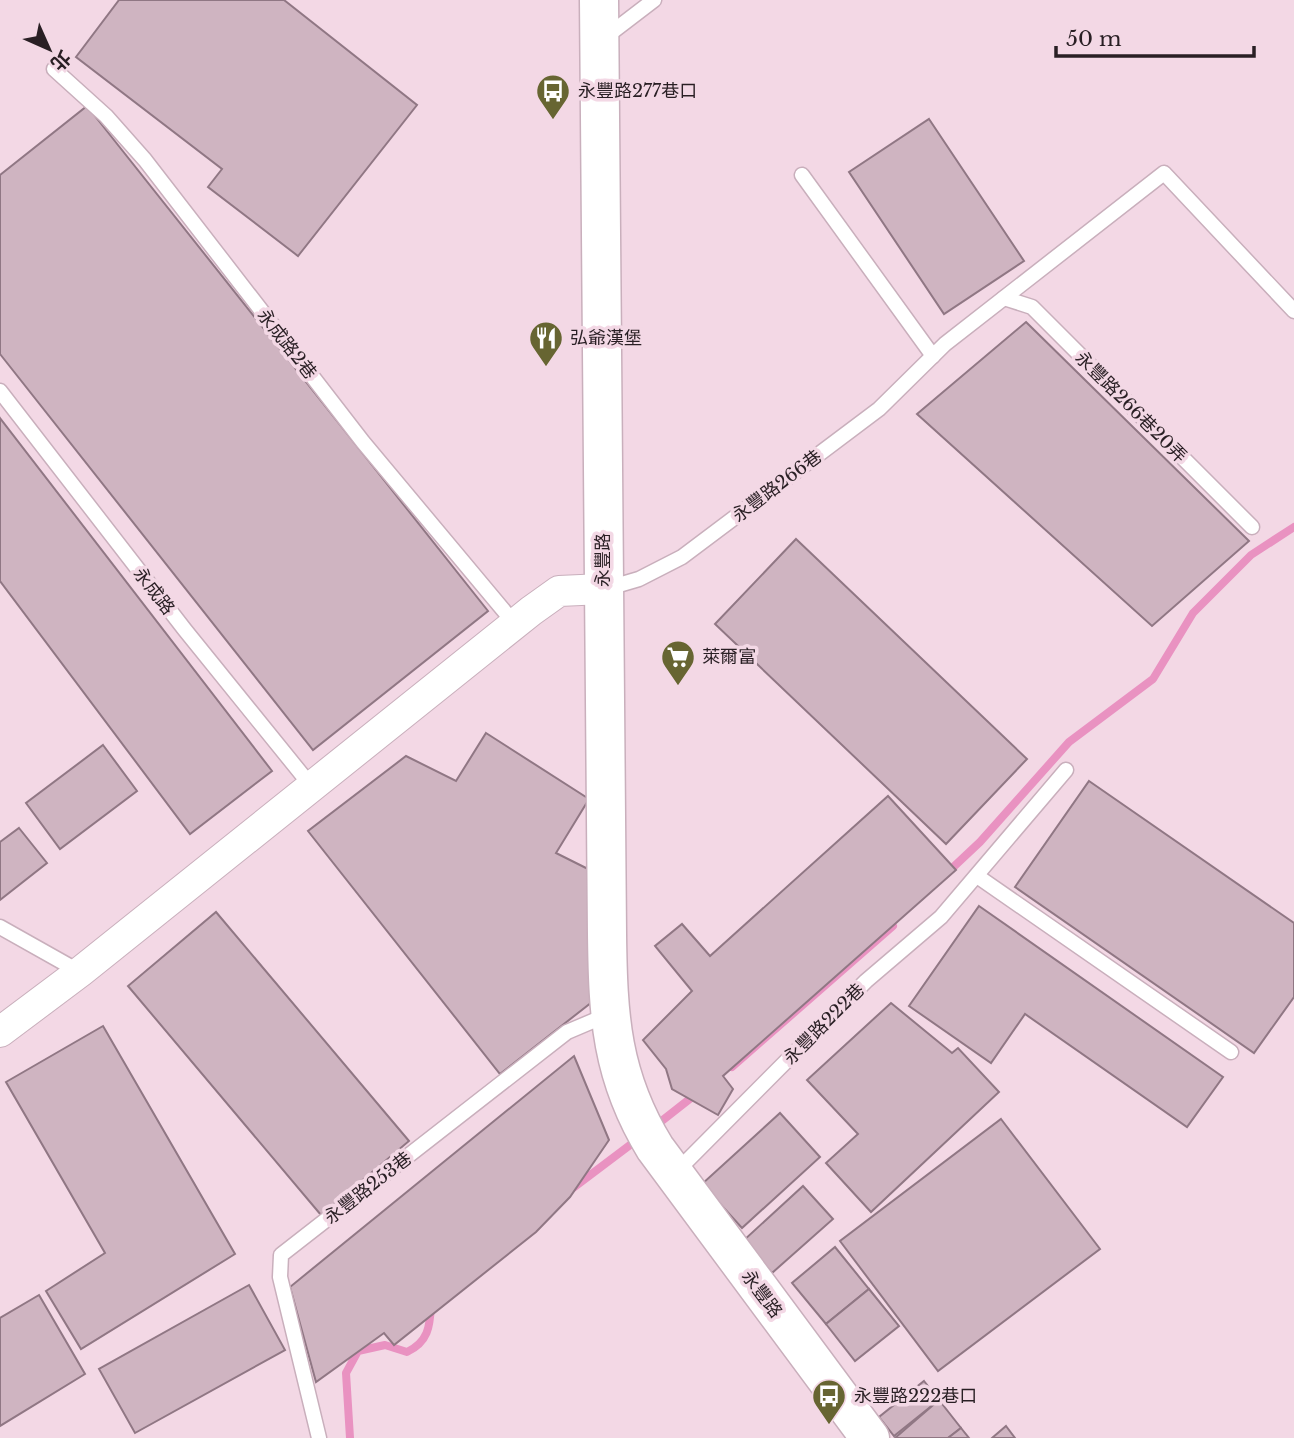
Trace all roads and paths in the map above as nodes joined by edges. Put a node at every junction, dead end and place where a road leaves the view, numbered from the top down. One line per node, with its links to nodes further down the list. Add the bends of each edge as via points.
1 (599, 0): 3 (street, 永豐路)
2 (654, 0): 3 (lane)
3 (600, 42): 11 (street, 永豐路)
4 (54, 69): 12 (lane, 永成路2巷, via 106,116 145,160 363,442)
5 (802, 175): 8 (lane)
6 (1004, 298): 7 (lane, 永豐路266巷, via 1164,173); 8 (lane, 永豐路266巷); 10 (lane, 永豐路266巷20弄, via 1031,307)
7 (1294, 312)
8 (933, 356): 11 (lane, 永豐路266巷, via 879,409 682,557 639,579)
9 (0, 391): 14 (lane, 永成路)
10 (1252, 527)
11 (603, 589): 12 (street, via 559,590); 18 (street, 永豐路)
12 (515, 624): 14 (street)
13 (1066, 770): 15 (lane, 永豐路222巷)
14 (312, 787): 17 (street)
15 (977, 876): 20 (lane); 21 (lane, 永豐路222巷, via 941,917)
16 (0, 927): 17 (lane)
17 (80, 972): 19 (street)
18 (608, 1014): 21 (street, 永豐路, via 614,1053 635,1116); 22 (lane, 永豐路253巷, via 567,1032 281,1255 280,1277)
19 (0, 1032)
20 (1231, 1052)
21 (664, 1162): 23 (street, 永豐路)
22 (319, 1438)
23 (870, 1438)

